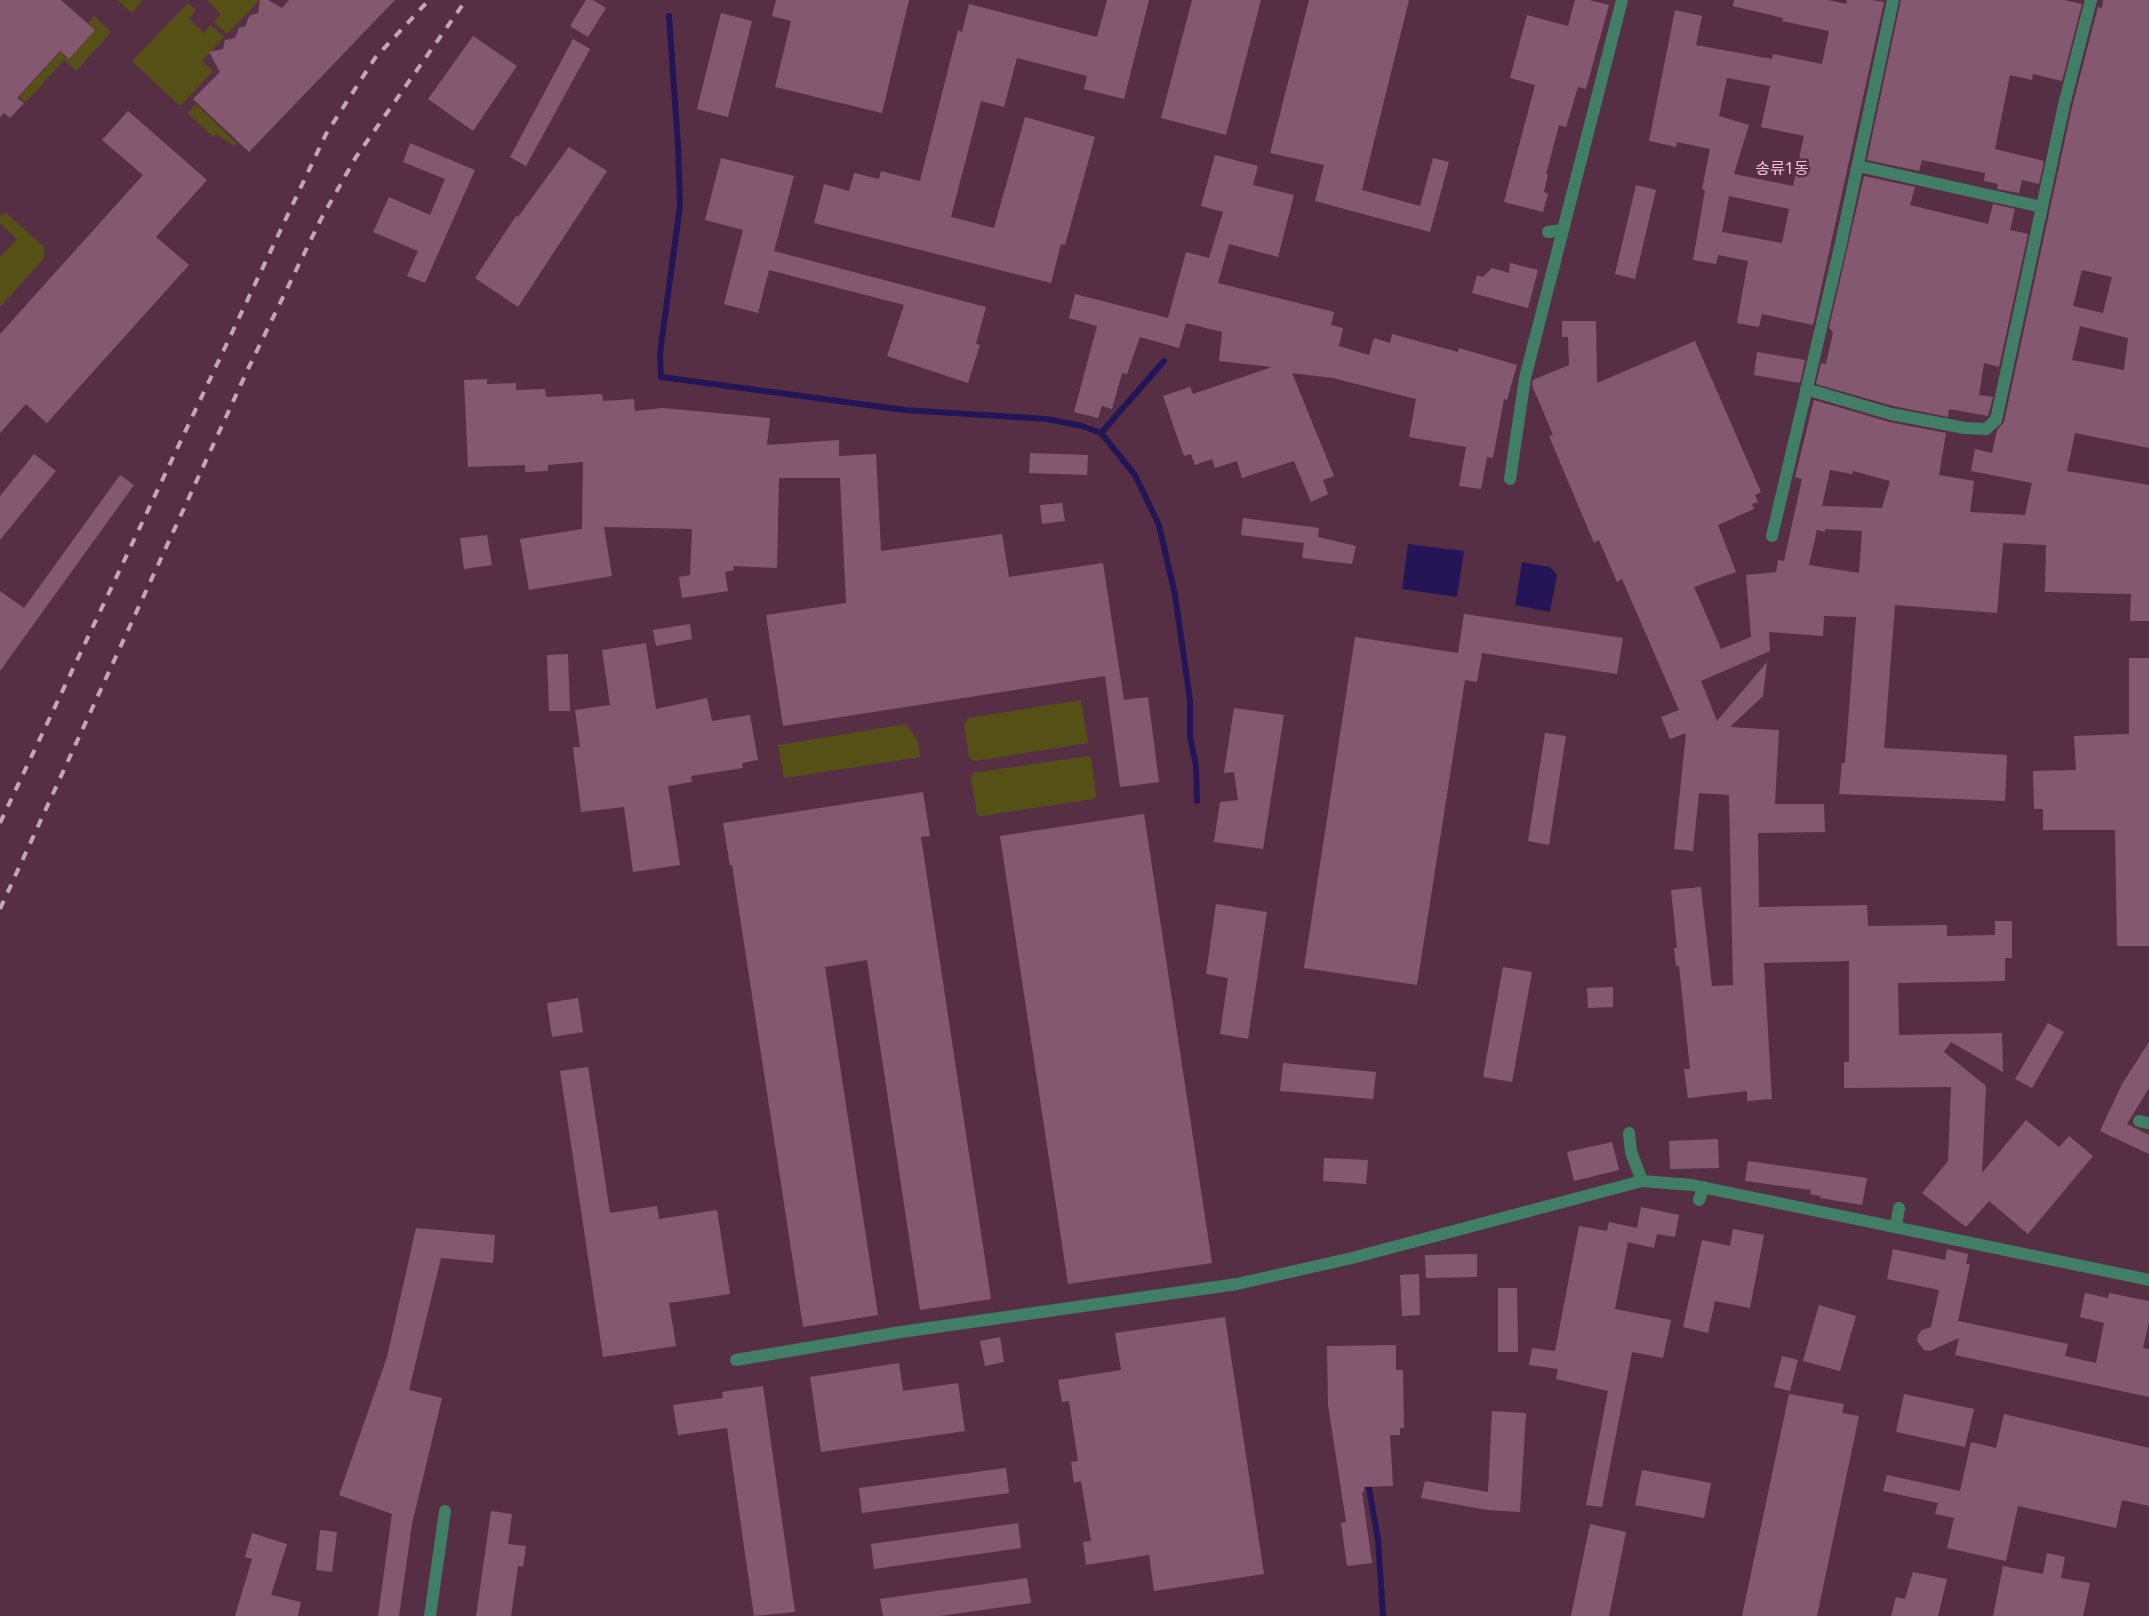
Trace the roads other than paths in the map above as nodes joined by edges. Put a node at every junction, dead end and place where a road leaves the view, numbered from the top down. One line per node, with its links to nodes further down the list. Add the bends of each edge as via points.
1 (1622, 0): 6 (street)
2 (1893, 0): 4 (street)
3 (2091, 0): 5 (street)
4 (1858, 166): 5 (street); 8 (street)
5 (2042, 207): 8 (street, via 1996,420 1986,429 1891,414)
6 (1563, 230): 7 (street); 9 (street, via 1525,378)
7 (1548, 232)
8 (1806, 389): 10 (street)
9 (1510, 479)
10 (1772, 536)
11 (1629, 1133): 12 (street, via 1631,1152)
12 (1642, 1181): 13 (street); 18 (street, via 1352,1258 1237,1284 902,1332)
13 (1704, 1187): 14 (street); 16 (street)
14 (1699, 1200)
15 (1899, 1208): 16 (street)
16 (1896, 1226): 17 (street)
17 (2149, 1280)
18 (736, 1360)
19 (445, 1511): 20 (street)
20 (430, 1616)

